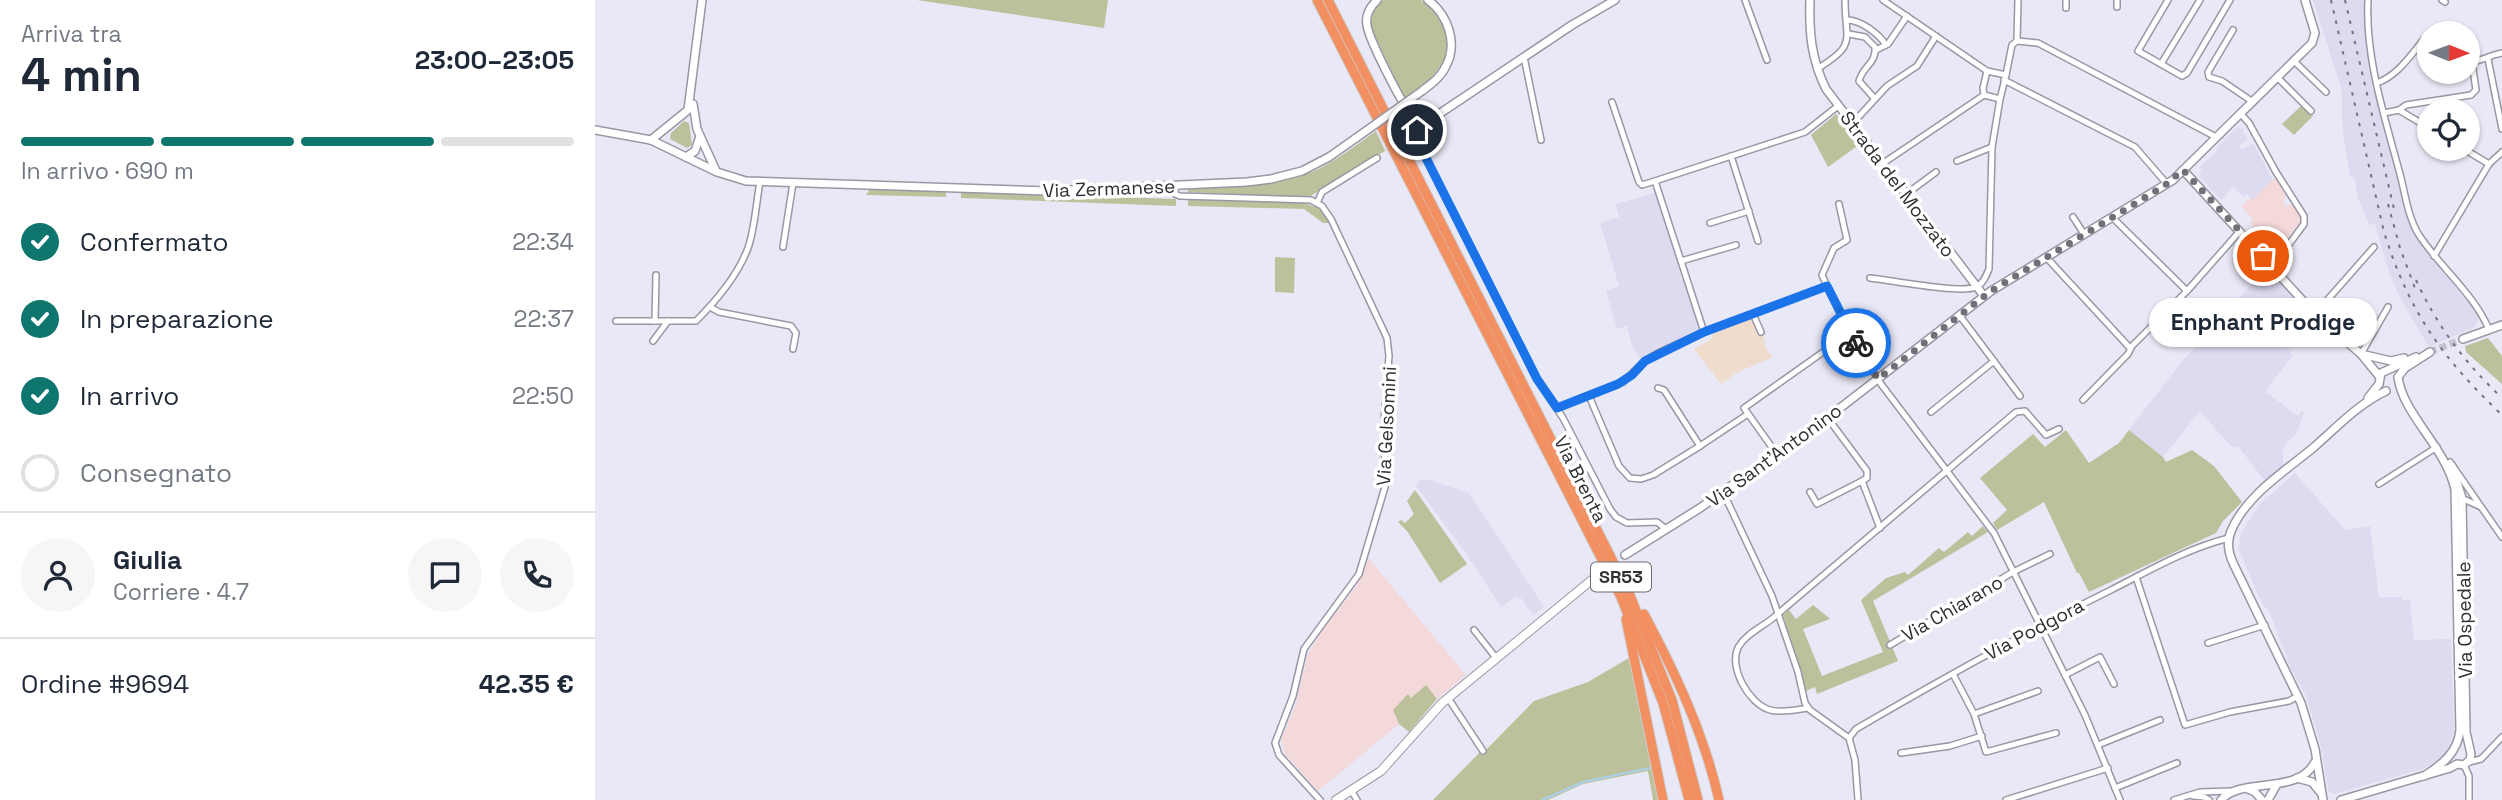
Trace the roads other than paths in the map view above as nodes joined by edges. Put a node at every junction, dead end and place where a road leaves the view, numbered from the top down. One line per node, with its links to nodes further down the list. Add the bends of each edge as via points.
1 (702, 0): 39 (street)
2 (1317, 0): 160 (highway, Via Brenta / SR53)
3 (1328, 0): 152 (highway, Via Brenta / SR53)
4 (1377, 0): 51 (street, via 1368,14 1369,33 1405,107)
5 (1428, 0): 77 (street, Via Zermanese, bridge, via 1447,24 1450,49 1442,73 1422,91 1319,163 1291,175)
6 (1615, 0): 29 (street)
7 (1745, 0): 31 (street)
8 (1810, 0): 34 (street, Strada del Mozzato, via 1810,37)
9 (1845, 0): 20 (street)
10 (1883, 0): 19 (street)
11 (2018, 0): 24 (street)
12 (2066, 0): 18 (street)
13 (2168, 0): 33 (street, via 2138,51)
14 (2200, 0): 33 (street)
15 (2230, 0): 33 (street, via 2187,74 2179,75)
16 (2305, 0): 32 (street, Via Sant'Antonino, via 2316,36)
17 (2368, 0): 38 (street)
18 (2066, 8)
19 (1907, 16): 23 (street); 25 (street)
20 (1847, 20): 22 (street); 25 (street, via 1857,21)
21 (2233, 30): 45 (street, via 2209,77)
22 (1849, 34): 27 (street, via 1865,37); 34 (street, via 1843,51)
23 (1936, 36): 35 (street); 42 (street, via 1917,66)
24 (2017, 41): 36 (street); 57 (street, via 2038,43)
25 (1886, 45): 27 (street)
26 (2417, 48): 38 (street, via 2396,72)
27 (1875, 50): 42 (street, Strada del Mozzato, via 1859,81)
28 (2502, 53): 30 (street)
29 (1524, 57): 51 (street, via 1439,114); 59 (street)
30 (2488, 59): 47 (street, via 2472,62 2476,90 2471,95); 54 (street)
31 (1767, 60)
32 (2294, 61): 37 (street, Via Sant'Antonino); 40 (street)
33 (2161, 64)
34 (1817, 69): 46 (street, Strada del Mozzato)
35 (1987, 71): 36 (street); 41 (street)
36 (2005, 77): 43 (street); 75 (street, via 2135,147)
37 (2277, 78): 45 (street, Via Sant'Antonino); 48 (street)
38 (2377, 83): 50 (street)
39 (692, 90): 56 (street); 58 (street, via 686,113)
40 (2326, 92)
41 (1984, 95): 43 (street); 67 (street)
42 (1875, 99): 53 (street)
43 (2000, 99): 60 (street)
44 (1612, 102): 72 (street, via 1639,182)
45 (2253, 102): 49 (street, Via Sant'Antonino)
46 (1838, 106): 53 (street, Strada del Mozzato); 62 (street, via 1805,132)
47 (2399, 110): 50 (street); 52 (street)
48 (2311, 111)
49 (2240, 113): 57 (street, Via Sant'Antonino); 95 (street, via 2304,216 2304,224)
50 (2384, 113): 92 (street, via 2413,223)
51 (1415, 116): 133 (street, via 1421,148 1537,379)
52 (2417, 121)
53 (1852, 124): 67 (street, Strada del Mozzato)
54 (2502, 129)
55 (595, 130): 58 (street, Via Zermanese)
56 (698, 134): 63 (street, via 697,148); 70 (street)
57 (2216, 137): 69 (street, Via Sant'Antonino)
58 (651, 140): 63 (street, Via Zermanese)
59 (1541, 140)
60 (1992, 147): 66 (street); 99 (street, via 1989,270)
61 (2502, 152): 68 (street)
62 (1731, 156): 72 (street); 82 (street)
63 (686, 157): 70 (street, Via Zermanese)
64 (1377, 158): 80 (street, via 1322,192)
65 (2480, 159): 68 (street)
66 (1957, 161)
67 (1882, 164): 78 (street, Strada del Mozzato)
68 (2489, 164): 92 (street)
69 (2183, 170): 75 (street, Via Sant'Antonino); 86 (street)
70 (716, 172): 73 (street, Via Zermanese)
71 (1936, 172): 78 (street)
72 (1655, 181): 94 (street)
73 (760, 182): 74 (street, Via Zermanese); 102 (street, via 748,248)
74 (793, 183): 76 (street, Via Zermanese, via 1048,191); 90 (street)
75 (2167, 184): 84 (street, Via Sant'Antonino)
76 (1174, 186): 77 (street, Via Zermanese); 79 (street, via 1177,195)
77 (1183, 186): 79 (street)
78 (1905, 195): 99 (street, Strada del Mozzato)
79 (1184, 196): 80 (street)
80 (1317, 203): 200 (street, Via Gelsomini, via 1327,211 1385,332 1389,356 1386,483 1363,566 1304,649 1275,743 1279,755)
81 (1839, 204): 98 (street, via 1847,240 1835,248 1822,275)
82 (1749, 211): 85 (street); 88 (street)
83 (2073, 217): 87 (street)
84 (2112, 217): 87 (street, Via Sant'Antonino); 100 (street)
85 (1710, 223)
86 (2240, 231): 95 (street); 100 (street)
87 (2084, 234): 93 (street, Via Sant'Antonino)
88 (1758, 241)
89 (1736, 245): 94 (street)
90 (783, 247)
91 (2374, 247): 105 (street)
92 (2434, 256): 111 (street)
93 (2046, 257): 101 (street, Via Sant'Antonino); 117 (street)
94 (1681, 261): 112 (street)
95 (2273, 266): 105 (street)
96 (656, 275): 108 (street)
97 (1870, 278): 99 (street)
98 (1827, 286): 104 (street); 114 (street)
99 (1976, 287): 101 (street, Strada del Mozzato)
100 (2186, 291): 117 (street)
101 (1985, 296): 106 (street, Via Sant'Antonino)
102 (710, 307): 109 (street, via 696,321); 118 (street, via 791,327 796,333)
103 (2388, 307): 120 (street)
104 (1753, 314): 112 (street); 113 (street)
105 (2315, 314): 120 (street)
106 (1960, 316): 121 (street); 123 (street, Via Sant'Antonino)
107 (616, 321): 108 (street)
108 (655, 321): 109 (street)
109 (668, 321): 116 (street)
110 (2502, 325): 111 (street)
111 (2489, 330): 115 (street)
112 (1704, 332): 128 (street, via 1645,361 1628,379)
113 (1761, 332)
114 (1850, 333): 123 (street); 135 (street, via 1744,408)
115 (2463, 340)
116 (653, 341)
117 (2130, 348): 130 (street, via 2129,355)
118 (793, 349)
119 (2430, 352): 120 (street, via 2391,361); 122 (street); 125 (street, via 2405,368)
120 (2361, 354): 122 (street); 124 (street)
121 (1994, 361): 129 (street); 134 (street)
122 (2389, 370): 124 (street); 125 (street)
123 (1878, 379): 136 (street, Via Sant'Antonino); 142 (street)
124 (2379, 380): 127 (street); 132 (street)
125 (2398, 380): 127 (street); 131 (street)
126 (1658, 388): 138 (street, via 1664,390)
127 (2388, 391): 131 (street); 132 (street)
128 (1589, 396): 133 (street); 138 (street, via 1619,466 1630,478 1653,475)
129 (2020, 396)
130 (2083, 400)
131 (2405, 400): 139 (street)
132 (2363, 405): 154 (street, via 2253,500)
133 (1557, 408): 151 (street, via 1613,513 1627,523 1657,522)
134 (1931, 412)
135 (1748, 414): 138 (street); 140 (street)
136 (1827, 417): 140 (street, Via Sant'Antonino); 143 (street, via 1867,471)
137 (2059, 429): 142 (street, via 2046,435 2028,413 2019,410)
138 (1700, 446)
139 (2437, 446): 141 (street); 144 (street); 148 (street)
140 (1776, 453): 145 (street, Via Sant'Antonino)
141 (2450, 461): 147 (street); 148 (street)
142 (1946, 471): 150 (street); 157 (street, via 1991,528)
143 (1862, 481): 146 (street, via 1817,504); 150 (street)
144 (2379, 484)
145 (1723, 492): 151 (street, Via Sant'Antonino); 161 (street)
146 (1810, 492)
147 (2472, 492): 148 (street); 149 (street)
148 (2460, 497): 149 (street); 182 (street, Via Ospedale); 184 (street, via 2460,730)
149 (2482, 508): 153 (street)
150 (1879, 528): 161 (street)
151 (1666, 529): 156 (street, Via Sant'Antonino)
152 (1599, 532): 205 (highway, Via Brenta / SR53, via 1659,664); 206 (highway, via 1687,701)
153 (2502, 537)
154 (2228, 538): 159 (street, Via Podgora); 163 (street, via 2231,560)
155 (2050, 554): 157 (street, Via Chiarano)
156 (1626, 555)
157 (2013, 572): 162 (street); 166 (street, Via Chiarano)
158 (1599, 574): 167 (main road)
159 (2136, 578): 162 (street, Via Podgora); 172 (street, via 2185,725)
160 (1621, 597): 203 (highway); 204 (highway, Via Brenta / SR53, via 1663,703)
161 (1777, 615): 174 (street); 174 (street, via 1741,643 1736,667 1763,708 1778,712)
162 (2040, 625): 168 (street, Via Podgora); 169 (street)
163 (2265, 625): 165 (street); 172 (street)
164 (1474, 630): 167 (street)
165 (2208, 643)
166 (1890, 645)
167 (1497, 659): 173 (main road)
168 (1953, 674): 175 (street); 180 (street, Via Podgora, via 1856,729)
169 (2065, 675): 170 (street, via 2100,657); 181 (street)
170 (2114, 684)
171 (2038, 691): 175 (street)
172 (2298, 696): 190 (street, via 2311,734)
173 (1448, 698): 183 (street); 196 (main road, via 1381,771)
174 (1808, 708): 180 (street)
175 (1975, 714): 178 (street)
176 (2160, 720): 181 (street)
177 (2056, 733): 178 (street, via 1986,751)
178 (1982, 736): 185 (street)
179 (2502, 737): 186 (street)
180 (1849, 738): 207 (street)
181 (2098, 745): 189 (street)
182 (2470, 750): 184 (street, via 2463,745); 186 (street, via 2478,755); 188 (street, Via Ospedale)
183 (1483, 751)
184 (2453, 751): 188 (street, via 2453,760); 191 (street)
185 (1901, 753)
186 (2487, 753): 188 (street, via 2476,762)
187 (2177, 763): 194 (street)
188 (2463, 764): 191 (street); 216 (street, via 2469,776)
189 (2108, 768): 194 (street); 208 (street)
190 (2315, 768): 192 (street); 199 (street)
191 (2424, 776): 215 (street)
192 (2296, 778): 193 (street); 199 (street, via 2312,782)
193 (2277, 784): 195 (street); 214 (street)
194 (2116, 788): 209 (street)
195 (2248, 789): 197 (street); 213 (street)
196 (1351, 790): 201 (main road); 202 (street)
197 (2231, 791): 198 (street); 212 (street)
198 (2186, 797): 210 (street); 211 (street)
199 (2322, 797)
200 (1320, 800)
201 (1336, 800)
202 (1357, 800)
203 (1663, 800)
204 (1689, 800)
205 (1698, 800)
206 (1719, 800)
207 (1858, 800)
208 (2006, 800)
209 (2120, 800)
210 (2174, 800)
211 (2209, 800)
212 (2221, 800)
213 (2262, 800)
214 (2268, 800)
215 (2341, 800)
216 (2469, 800)

